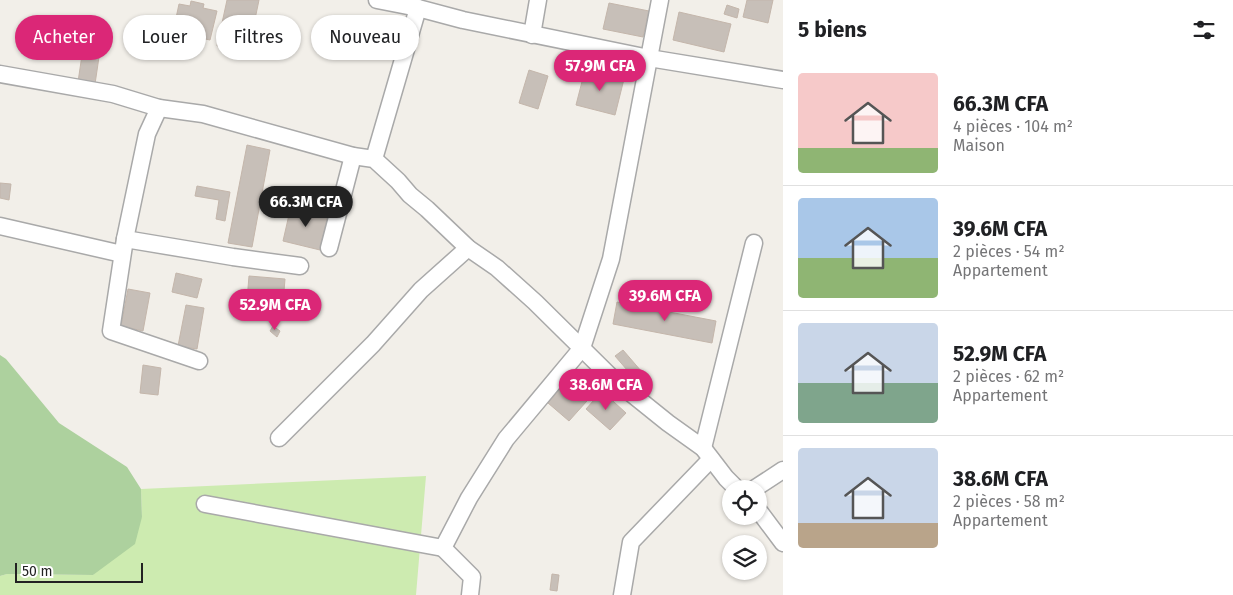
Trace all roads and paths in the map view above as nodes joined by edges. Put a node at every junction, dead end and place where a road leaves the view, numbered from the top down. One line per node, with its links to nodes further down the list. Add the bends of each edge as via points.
1 (376, 0): 4 (street)
2 (538, 0): 5 (street)
3 (660, 0): 6 (street)
4 (418, 8): 5 (street); 11 (street)
5 (532, 35): 6 (street)
6 (649, 58): 8 (street); 18 (street, via 611,259)
7 (0, 74): 9 (street, via 113,94)
8 (783, 80)
9 (159, 108): 10 (street, via 203,114); 14 (street, via 147,134)
10 (354, 156): 11 (street); 15 (street)
11 (374, 159): 16 (street)
12 (0, 226): 14 (street)
13 (754, 243): 21 (street)
14 (124, 247): 17 (street); 19 (street, via 110,331)
15 (329, 248)
16 (468, 248): 18 (street, via 497,268); 20 (street, via 421,290)
17 (300, 266)
18 (582, 348): 21 (street, via 612,378); 28 (street, via 506,439 469,498)
19 (199, 361)
20 (279, 438)
21 (707, 453): 23 (street); 30 (street, via 631,542)
22 (783, 470): 24 (street)
23 (728, 480)
24 (767, 480)
25 (205, 504): 28 (street)
26 (767, 522): 27 (street)
27 (783, 543)
28 (443, 548): 29 (street, via 472,577)
29 (470, 595)
30 (622, 595)

